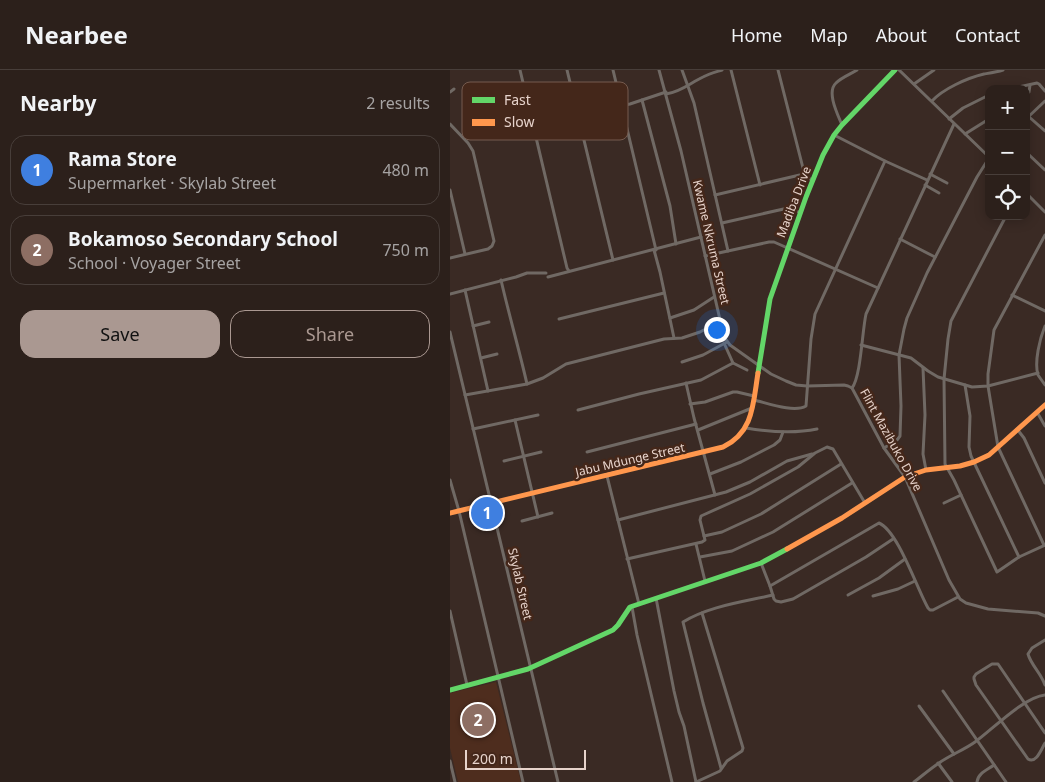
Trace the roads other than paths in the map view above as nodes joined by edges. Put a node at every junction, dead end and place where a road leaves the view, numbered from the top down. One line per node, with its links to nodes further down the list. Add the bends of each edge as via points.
1 (659, 70): 18 (street, Kwame Nkruma Street)
2 (682, 70): 14 (street)
3 (706, 70): 11 (street)
4 (722, 70): 11 (street)
5 (730, 70): 49 (street)
6 (778, 70): 44 (street)
7 (857, 70): 30 (street, via 833,88 834,107)
8 (897, 70): 12 (street); 30 (street, Madiba Drive)
9 (934, 70): 12 (street)
10 (1003, 70): 21 (street, via 971,79)
11 (708, 75): 14 (street)
12 (914, 84): 21 (street)
13 (1030, 85): 16 (street, via 1037,83)
14 (688, 86): 18 (street); 53 (street)
15 (454, 89): 17 (street)
16 (1045, 91)
17 (450, 92)
18 (666, 93): 20 (street); 62 (street, Kwame Nkruma Street)
19 (985, 97): 25 (street)
20 (642, 100): 23 (street); 64 (street, via 670,206)
21 (932, 101): 25 (street)
22 (1045, 101): 24 (street)
23 (628, 104)
24 (1030, 115)
25 (949, 119): 29 (street)
26 (1030, 120): 31 (street)
27 (985, 122): 33 (street)
28 (450, 124): 35 (street)
29 (954, 124): 33 (street); 45 (street, Flint Mazibuko Drive)
30 (842, 125): 34 (street, Madiba Drive)
31 (1045, 131)
32 (628, 132): 66 (street)
33 (965, 134): 39 (street)
34 (834, 135): 41 (street); 47 (street, Madiba Drive)
35 (462, 137)
36 (465, 140): 68 (street, via 473,151 494,238 490,248)
37 (537, 140): 74 (street)
38 (584, 140): 72 (street)
39 (985, 154)
40 (1030, 156): 43 (street)
41 (885, 161): 46 (street); 73 (street)
42 (985, 164): 70 (street)
43 (1045, 170)
44 (804, 174): 47 (street); 49 (street)
45 (930, 174): 46 (street, Flint Mazibuko Drive); 48 (street)
46 (927, 180): 50 (street, Flint Mazibuko Drive)
47 (813, 181): 58 (street, Madiba Drive)
48 (947, 183)
49 (760, 184): 53 (street)
50 (925, 185): 52 (street); 63 (street, Flint Mazibuko Drive)
51 (450, 190): 68 (street)
52 (939, 193)
53 (715, 195): 60 (street)
54 (1030, 197): 56 (street)
55 (1045, 205): 56 (street)
56 (1042, 208): 57 (street)
57 (1045, 212)
58 (800, 213): 60 (street, via 788,208); 65 (street, Madiba Drive)
59 (1004, 220): 104 (street, via 951,320)
60 (722, 223): 67 (street)
61 (1045, 235): 80 (street)
62 (700, 237): 64 (street); 69 (street, Kwame Nkruma Street)
63 (900, 239): 70 (street); 76 (street, Flint Mazibuko Drive)
64 (676, 244): 66 (street)
65 (788, 248): 67 (street, via 769,242); 73 (street); 100 (street, Madiba Drive, via 770,298)
66 (655, 250): 72 (street); 78 (street)
67 (728, 251): 69 (street)
68 (465, 254): 71 (street)
69 (705, 256): 81 (street, Kwame Nkruma Street)
70 (935, 257): 96 (street, via 907,318)
71 (450, 258)
72 (613, 260): 74 (street)
73 (836, 269): 76 (street); 108 (street, via 815,314)
74 (569, 271): 75 (street, via 547,275 525,273)
75 (502, 280): 77 (street); 106 (street)
76 (878, 288): 93 (street, Flint Mazibuko Drive, via 866,314)
77 (465, 290): 79 (street); 87 (street)
78 (664, 293): 83 (street); 84 (street)
79 (450, 294)
80 (1012, 295): 82 (street); 110 (street, via 994,330)
81 (714, 297): 83 (street, via 694,310); 86 (street, Kwame Nkruma Street)
82 (1045, 311)
83 (670, 318): 90 (street)
84 (560, 319)
85 (489, 322): 87 (street)
86 (720, 322): 90 (street, via 695,334); 92 (street, Kwame Nkruma Street)
87 (473, 326): 97 (street)
88 (1045, 326): 91 (street)
89 (450, 332): 94 (street, Skylab Street)
90 (674, 338): 106 (street, via 566,364)
91 (1043, 338): 103 (street)
92 (726, 343): 98 (street); 99 (street, Kwame Nkruma Street); 100 (street)
93 (861, 345): 96 (street); 111 (street, Flint Mazibuko Drive)
94 (452, 346): 113 (street, Skylab Street)
95 (497, 354): 97 (street)
96 (899, 355): 101 (street, via 911,358); 131 (street, via 900,436)
97 (481, 358): 112 (street)
98 (682, 362)
99 (734, 363): 102 (street); 105 (street, via 707,378)
100 (760, 366): 108 (street, via 786,381); 114 (street, Jabu Mdunge Street)
101 (923, 367): 104 (street); 141 (street, via 923,454)
102 (747, 370)
103 (1038, 373): 107 (street); 110 (street)
104 (944, 379): 109 (street); 140 (street, via 944,460)
105 (686, 383): 115 (street); 118 (street)
106 (527, 384): 112 (street)
107 (1045, 385)
108 (807, 386): 111 (street, via 844,385); 114 (street, via 807,403 801,408 779,406)
109 (965, 386): 110 (street); 138 (street, via 970,416 969,447)
110 (988, 386): 130 (street)
111 (852, 388): 131 (street, Flint Mazibuko Drive)
112 (488, 390): 113 (street)
113 (465, 395): 126 (street, Skylab Street)
114 (754, 398): 115 (street, via 733,392); 117 (street, Jabu Mdunge Street)
115 (690, 404): 122 (street)
116 (1045, 405): 119 (street)
117 (752, 407): 124 (street, Jabu Mdunge Street); 128 (street)
118 (578, 410)
119 (1036, 412): 123 (street); 127 (street)
120 (538, 415): 121 (street)
121 (515, 420): 126 (street); 136 (street)
122 (696, 424): 128 (street); 133 (street)
123 (1045, 426)
124 (746, 428): 129 (street); 134 (street, Jabu Mdunge Street, via 729,445)
125 (817, 428): 129 (street)
126 (473, 429): 151 (street, Skylab Street)
127 (1018, 429): 130 (street); 147 (street)
128 (698, 430): 134 (street)
129 (783, 432): 142 (street, via 774,445)
130 (998, 447): 138 (street); 163 (street)
131 (884, 448): 144 (street, Flint Mazibuko Drive)
132 (541, 452): 136 (street)
133 (587, 452)
134 (704, 452): 142 (street); 143 (street, Jabu Mdunge Street)
135 (815, 453): 139 (street, via 832,448); 149 (street, via 787,462 750,482); 160 (street, via 798,467 701,516)
136 (523, 456): 137 (street); 148 (street)
137 (504, 460)
138 (974, 462): 140 (street); 165 (street)
139 (841, 464): 146 (street); 160 (street, via 761,514 722,532)
140 (947, 468): 141 (street); 150 (street)
141 (926, 470): 144 (street)
142 (710, 474): 149 (street)
143 (607, 476): 148 (street, Jabu Mdunge Street); 158 (street)
144 (905, 477): 152 (street); 175 (street, Flint Mazibuko Drive)
145 (450, 480): 154 (street)
146 (852, 482): 152 (street); 164 (street, via 773,532 732,551)
147 (1045, 483)
148 (532, 493): 151 (street, Jabu Mdunge Street); 157 (street)
149 (715, 495): 158 (street)
150 (961, 495): 153 (street); 165 (street, via 997,572)
151 (491, 503): 154 (street, Jabu Mdunge Street); 183 (street, Skylab Street)
152 (864, 503): 168 (street)
153 (944, 503)
154 (459, 511): 155 (street, Jabu Mdunge Street); 184 (street)
155 (450, 513)
156 (552, 513): 157 (street)
157 (538, 517): 159 (street)
158 (618, 520): 166 (street)
159 (522, 521)
160 (704, 536): 162 (street, via 704,541)
161 (893, 538): 167 (street); 171 (street, via 882,525 876,524); 172 (street, via 866,557 785,602 774,600)
162 (696, 544): 164 (street); 166 (street)
163 (1044, 545): 165 (street)
164 (700, 557): 170 (street)
165 (1019, 557)
166 (627, 559): 177 (street)
167 (904, 559): 169 (street); 173 (street)
168 (761, 563): 170 (street); 171 (street)
169 (915, 581): 174 (street); 175 (street, via 930,610)
170 (706, 582): 176 (street)
171 (770, 586): 172 (street)
172 (773, 595): 180 (street)
173 (848, 595)
174 (873, 596)
175 (958, 597): 181 (street, via 961,601 988,609)
176 (656, 598): 177 (street); 206 (street)
177 (639, 604): 178 (street)
178 (632, 607): 183 (street, via 615,629); 205 (street)
179 (450, 611): 185 (street)
180 (702, 613): 200 (street, via 683,624); 200 (street, via 743,748)
181 (1045, 616)
182 (1045, 640): 186 (street, via 1028,654)
183 (531, 668): 184 (street); 204 (street, Skylab Street)
184 (499, 678): 185 (street); 203 (street)
185 (467, 685): 187 (street)
186 (1045, 685)
187 (450, 690)
188 (943, 691): 194 (street)
189 (1045, 695): 190 (street)
190 (1024, 704): 192 (street); 192 (street, via 998,664 980,670 974,676 976,685); 193 (street)
191 (919, 706): 196 (street)
192 (1001, 721): 194 (street); 195 (street, via 1030,761 1035,759)
193 (1045, 733)
194 (977, 740): 196 (street); 199 (street)
195 (1045, 743)
196 (954, 754): 198 (street)
197 (450, 761): 202 (street)
198 (938, 763): 201 (street); 207 (street)
199 (994, 766): 208 (street, via 980,775); 209 (street)
200 (721, 768): 206 (street)
201 (916, 781)
202 (455, 782)
203 (523, 782)
204 (558, 782)
205 (672, 782)
206 (696, 782)
207 (952, 782)
208 (977, 782)
209 (1006, 782)

